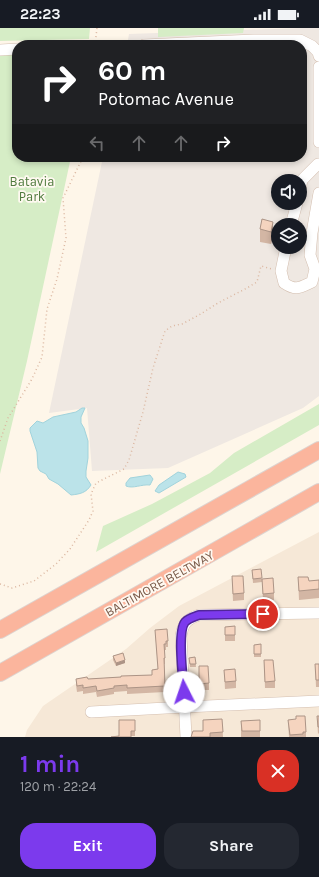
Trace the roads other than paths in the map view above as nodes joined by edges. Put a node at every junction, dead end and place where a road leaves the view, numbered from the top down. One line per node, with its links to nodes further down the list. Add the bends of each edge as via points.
1 (254, 40): 2 (street)
2 (300, 40)
3 (307, 44): 6 (street, via 318,52)
4 (12, 49): 5 (street)
5 (0, 50)
6 (319, 56)
7 (319, 67): 8 (street)
8 (319, 142)
9 (319, 162): 10 (street)
10 (307, 175)
11 (319, 193): 12 (street, via 310,255 315,268 312,282 299,288 292,288 284,283 281,271)
12 (285, 254)
13 (319, 450): 16 (highway)
14 (319, 492): 17 (highway, BALTIMORE BELTWAY)
15 (319, 613): 19 (street, via 199,615 189,619 183,626 180,636)
16 (0, 630)
17 (0, 673)
18 (319, 701): 19 (street)
19 (185, 707): 20 (street); 21 (street)
20 (91, 712)
21 (186, 737)

